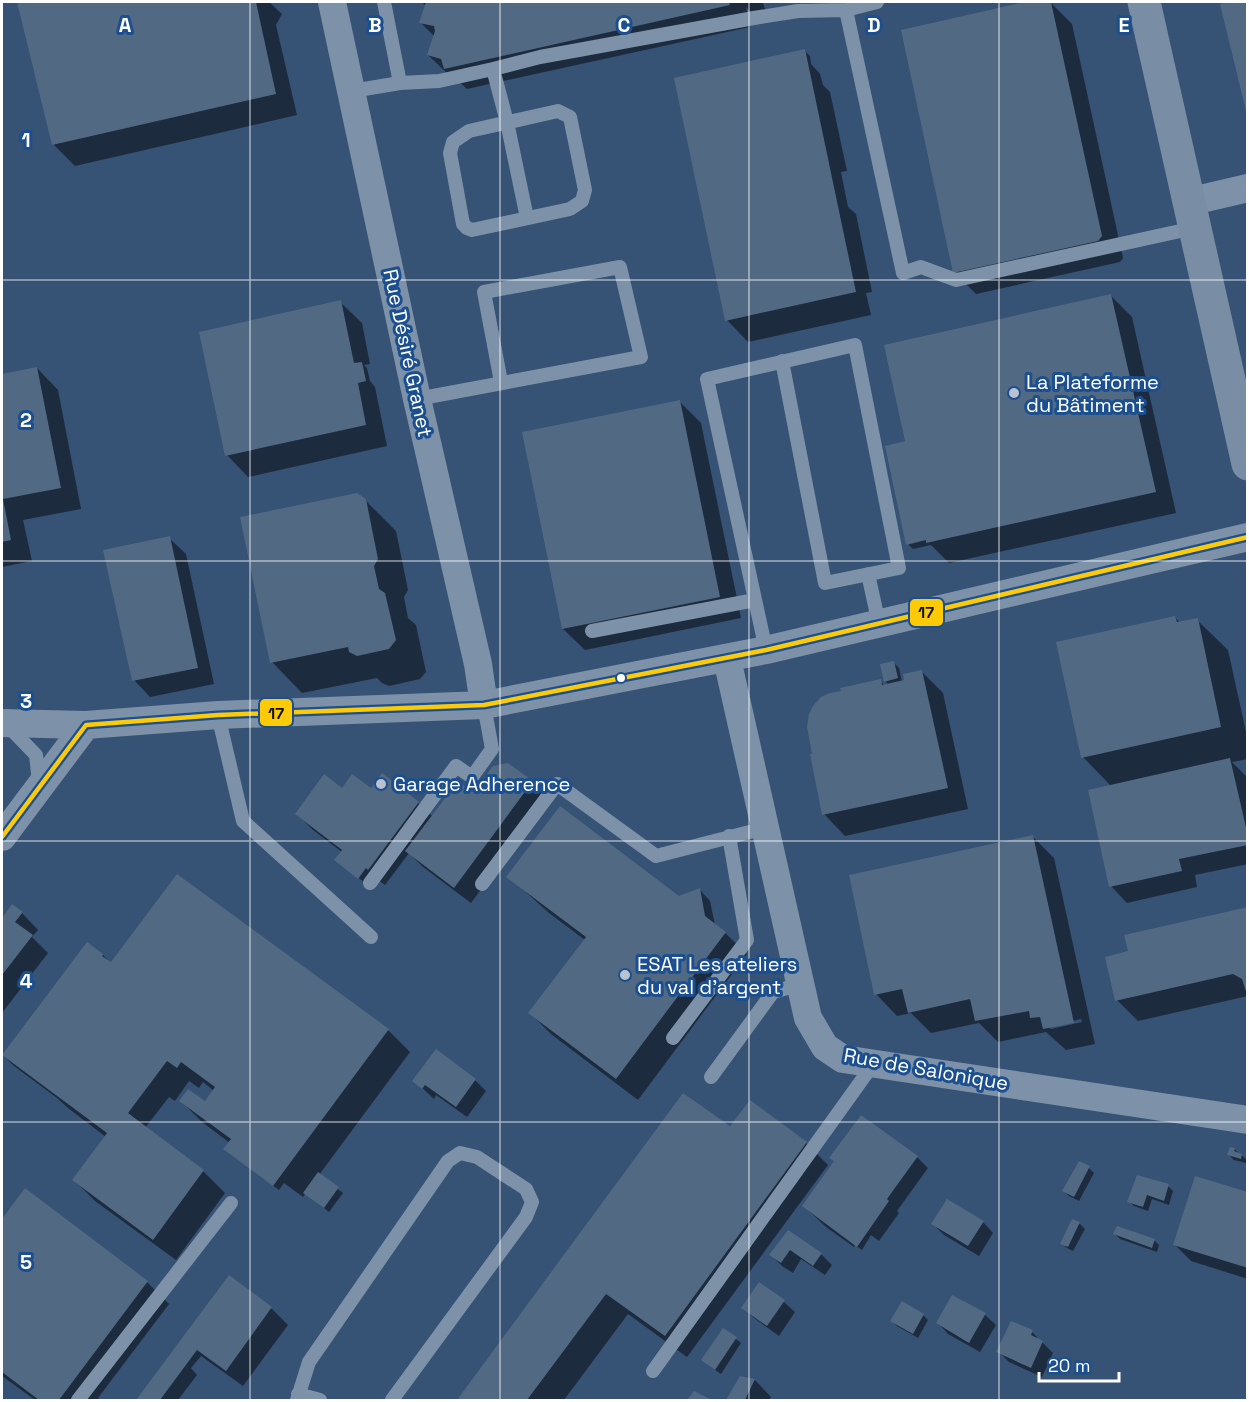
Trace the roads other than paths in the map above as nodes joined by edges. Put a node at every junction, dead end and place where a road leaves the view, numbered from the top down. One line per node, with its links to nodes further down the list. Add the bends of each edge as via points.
1 (332, 2): 8 (street, Rue Désiré Granet)
2 (384, 2): 7 (lane)
3 (877, 2): 5 (lane)
4 (1144, 2): 11 (main road)
5 (846, 10): 6 (lane, via 798,11 754,18); 11 (lane, via 903,273 921,267 956,280)
6 (493, 69): 7 (lane, via 439,81); 9 (lane)
7 (400, 83): 8 (lane)
8 (352, 91): 15 (street, Rue Désiré Granet)
9 (507, 122): 12 (lane); 12 (lane, via 558,111 570,117 585,190 582,201 570,208); 12 (lane, via 468,131 453,142 450,153 463,224 472,230)
10 (1248, 189): 11 (street)
11 (1191, 215): 16 (main road)
12 (527, 218)
13 (782, 361): 18 (lane, via 825,583); 18 (lane, via 855,345 899,568); 19 (lane, via 707,379)
14 (501, 382): 14 (lane, via 484,292 620,267 641,357); 15 (lane)
15 (417, 399): 24 (street, Rue Désiré Granet)
16 (1248, 464)
17 (1248, 537): 20 (street)
18 (868, 574): 20 (lane)
19 (755, 600): 21 (lane); 22 (lane)
20 (879, 624): 22 (street)
21 (592, 631)
22 (766, 650): 23 (street)
23 (728, 658): 24 (street); 29 (street, Rue de Salonique)
24 (484, 705): 25 (street); 32 (lane, via 492,749 472,777 456,766)
25 (218, 715): 27 (street); 34 (lane, via 243,821)
26 (4, 723): 27 (street); 28 (lane, via 36,755)
27 (86, 725): 28 (street)
28 (39, 788): 31 (street)
29 (765, 828): 30 (lane); 35 (street, Rue de Salonique)
30 (729, 836): 33 (lane, via 656,856 557,784); 36 (lane, via 747,940)
31 (2, 837)
32 (370, 883)
33 (482, 884)
34 (371, 937)
35 (801, 984): 37 (street, Rue de Salonique, via 808,1018 825,1047 843,1059); 38 (lane, via 773,992)
36 (673, 1038)
37 (874, 1064): 39 (street, Rue de Salonique); 41 (lane)
38 (711, 1077)
39 (1248, 1120)
40 (231, 1203): 43 (lane)
41 (653, 1371)
42 (297, 1397): 44 (lane); 45 (lane, via 309,1362 448,1161 460,1153 477,1157 526,1189 532,1202 526,1217)
43 (78, 1401)
44 (320, 1401)
45 (392, 1401)

